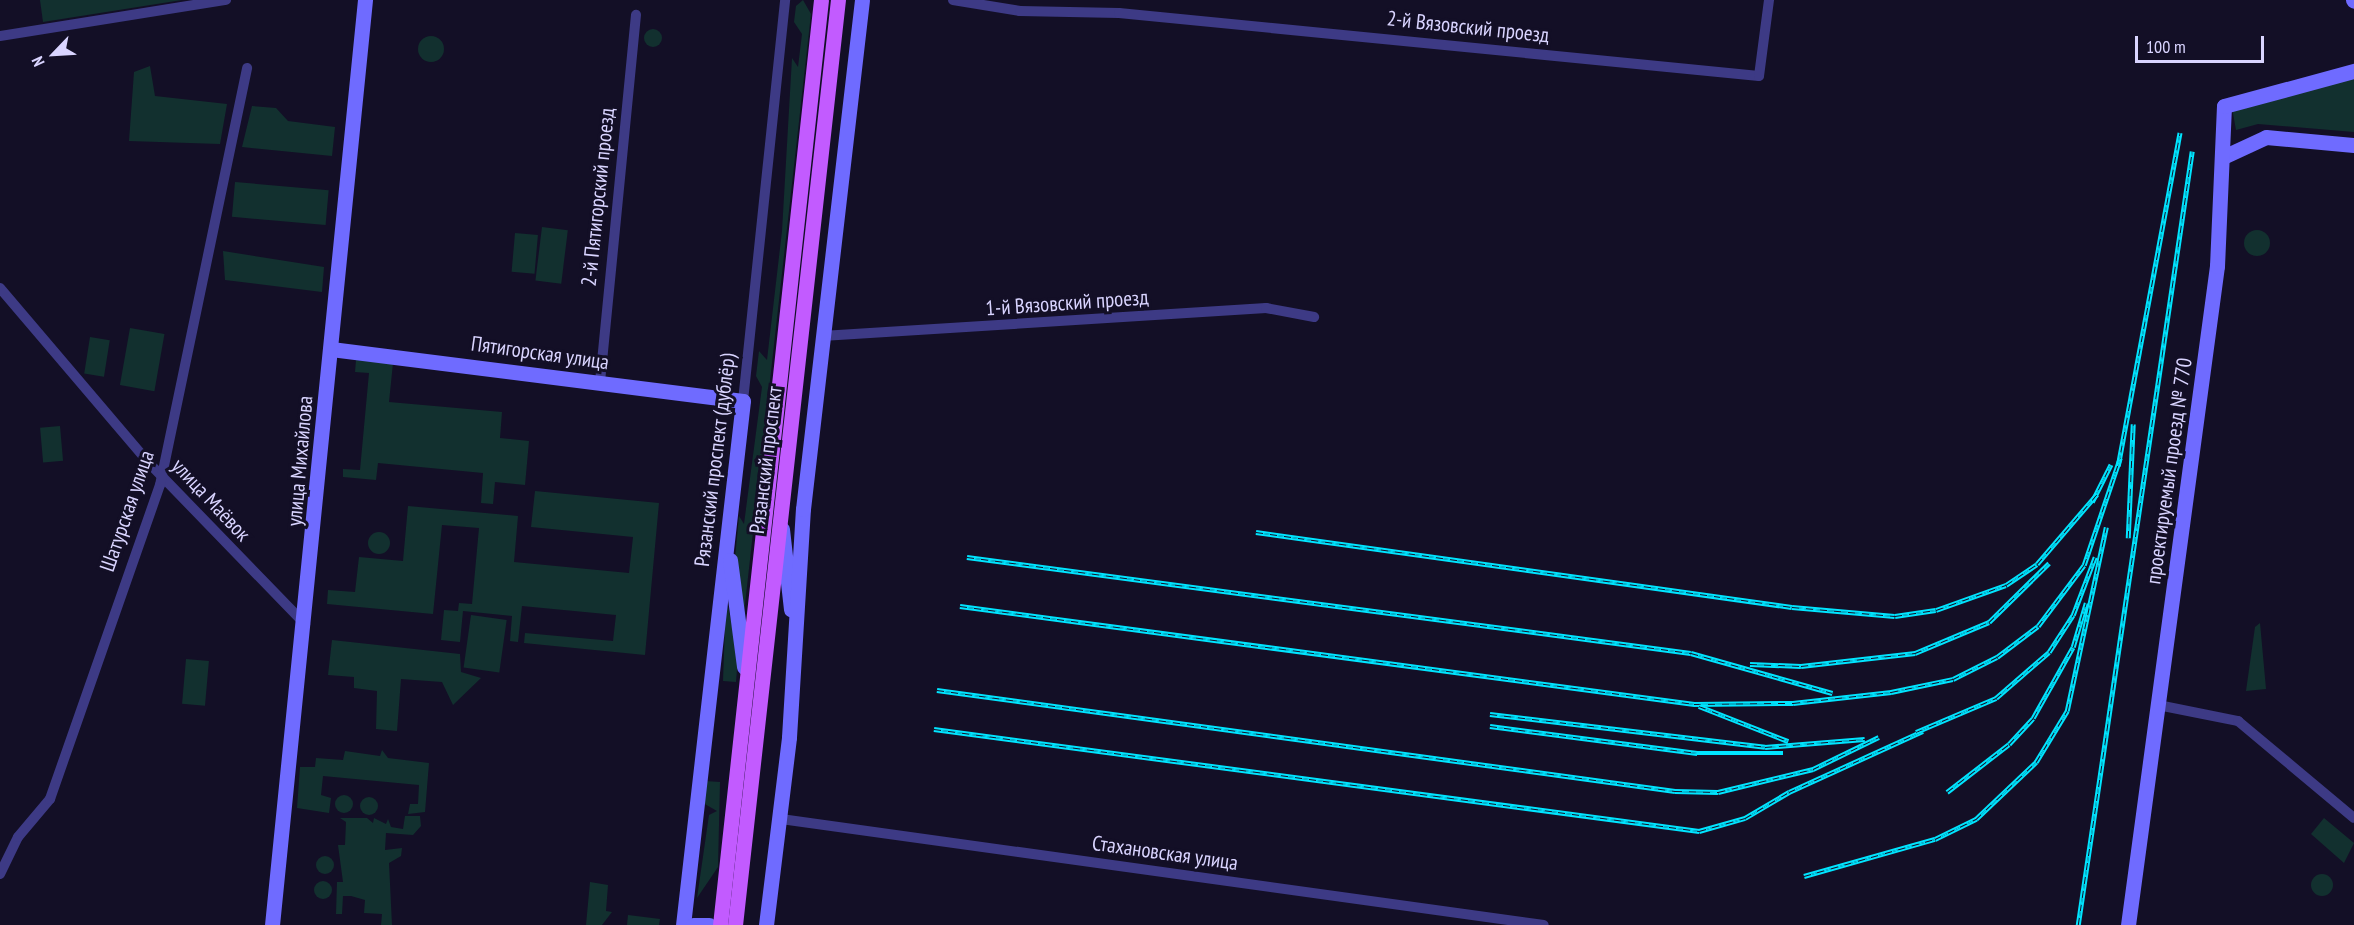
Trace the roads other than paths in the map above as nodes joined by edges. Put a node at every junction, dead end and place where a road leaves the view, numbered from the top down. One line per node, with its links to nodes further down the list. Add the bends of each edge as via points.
1 (226, 0): 10 (street)
2 (365, 0): 18 (street, улица Михайлова)
3 (785, 0): 20 (street, Рязанский проспект (дублёр))
4 (821, 0): 26 (main road, Рязанский проспект)
5 (838, 0): 22 (main road, Рязанский проспект)
6 (862, 0): 17 (street)
7 (953, 0): 8 (street, 2-й Вязовский проезд, via 1020,11 1130,14 1759,76)
8 (1769, 0)
9 (636, 15): 19 (street, 2-й Пятигорский проезд)
10 (0, 36)
11 (248, 68): 21 (street, Шатурская улица)
12 (2354, 71): 14 (street, проектируемый проезд № 770, via 2224,106)
13 (2354, 145): 14 (street, via 2266,137)
14 (2223, 157): 27 (street, проектируемый проезд № 770, via 2217,266)
15 (0, 288): 21 (street, улица Маёвок)
16 (1314, 317): 17 (street, 1-й Вязовский проезд, via 1266,308)
17 (822, 336): 25 (street, via 803,509)
18 (331, 349): 19 (street, Пятигорская улица); 24 (street, улица Михайлова)
19 (600, 382): 20 (street, Пятигорская улица)
20 (743, 401): 23 (street, Рязанский проспект (дублёр))
21 (162, 476): 24 (street, улица Маёвок); 30 (street, Шатурская улица, via 50,799 18,837)
22 (781, 514): 25 (street); 37 (main road, Рязанский проспект)
23 (729, 533): 26 (street); 33 (street, Рязанский проспект (дублёр))
24 (305, 624): 32 (street, улица Михайлова)
25 (796, 657): 29 (street)
26 (745, 673): 36 (main road, Рязанский проспект)
27 (2158, 705): 28 (street, via 2238,721); 41 (street, проектируемый проезд № 770)
28 (2354, 818)
29 (781, 819): 31 (street); 40 (street, Стахановская улица)
30 (0, 874)
31 (770, 902): 38 (street); 39 (street)
32 (272, 925)
33 (683, 925)
34 (693, 925): 35 (street)
35 (709, 925)
36 (720, 925)
37 (735, 925)
38 (755, 925)
39 (765, 925)
40 (1544, 925)
41 (2128, 925)

